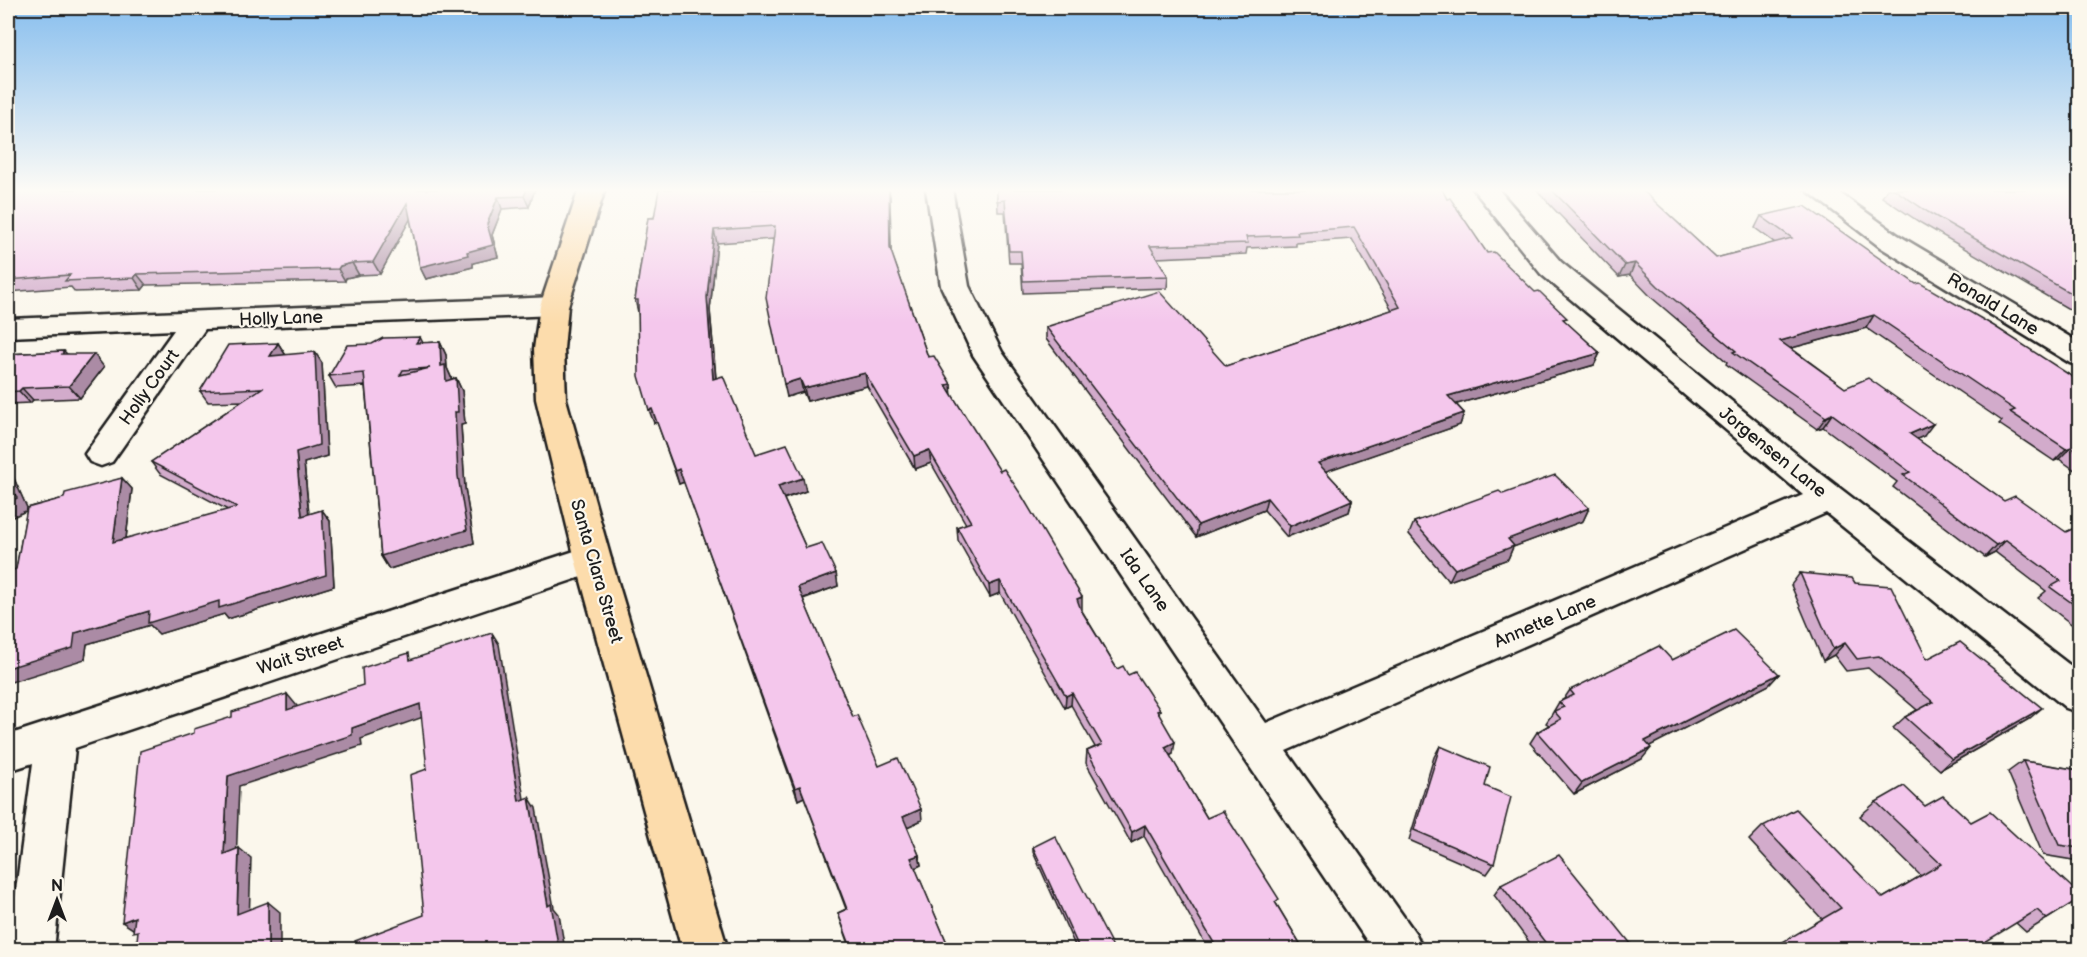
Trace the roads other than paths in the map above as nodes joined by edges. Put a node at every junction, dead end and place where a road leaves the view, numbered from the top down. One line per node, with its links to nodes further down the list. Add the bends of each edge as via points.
1 (578, 234): 5 (main road, Santa Clara Street)
2 (946, 234): 14 (street, Ida Lane, via 955,286 988,356)
3 (1522, 234): 10 (street, Jorgensen Lane, via 1551,268)
4 (1879, 234): 8 (street, Ronald Lane)
5 (555, 306): 6 (street, Holly Lane); 11 (main road, Santa Clara Street, via 549,349 551,399)
6 (196, 321): 7 (street, Holly Lane); 9 (street, Holly Court)
7 (8, 328)
8 (2079, 356)
9 (101, 454)
10 (1829, 498): 12 (street, Jorgensen Lane); 14 (street, Annette Lane)
11 (593, 559): 13 (street, Wait Street); 17 (main road, Santa Clara Street)
12 (2079, 696)
13 (56, 737): 15 (street, Wait Street); 16 (street)
14 (1260, 744): 18 (street, Ida Lane)
15 (8, 753)
16 (31, 950)
17 (705, 950)
18 (1400, 950)

